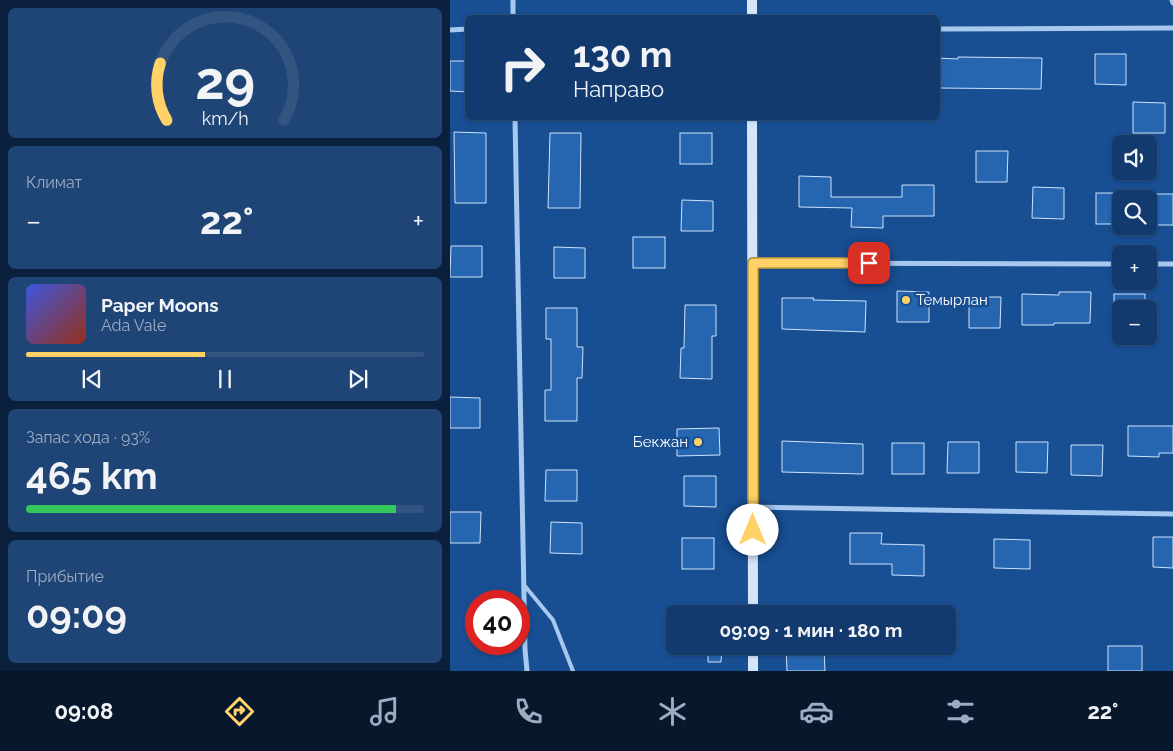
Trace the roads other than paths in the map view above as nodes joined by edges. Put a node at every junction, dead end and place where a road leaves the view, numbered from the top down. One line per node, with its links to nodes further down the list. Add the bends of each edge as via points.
1 (513, 0): 3 (street)
2 (752, 0): 4 (street)
3 (513, 15)
4 (752, 15)
5 (940, 28): 6 (street)
6 (1173, 28)
7 (465, 29): 8 (street)
8 (450, 30)
9 (515, 120): 17 (street)
10 (752, 120): 11 (street)
11 (753, 263): 12 (street); 15 (street)
12 (1112, 264)
13 (1157, 264): 14 (street)
14 (1173, 264)
15 (753, 507): 16 (street); 18 (street)
16 (1173, 514)
17 (524, 585): 20 (street); 21 (lane, via 553,620)
18 (753, 605)
19 (753, 655): 22 (street)
20 (527, 671)
21 (573, 671)
22 (753, 671)

